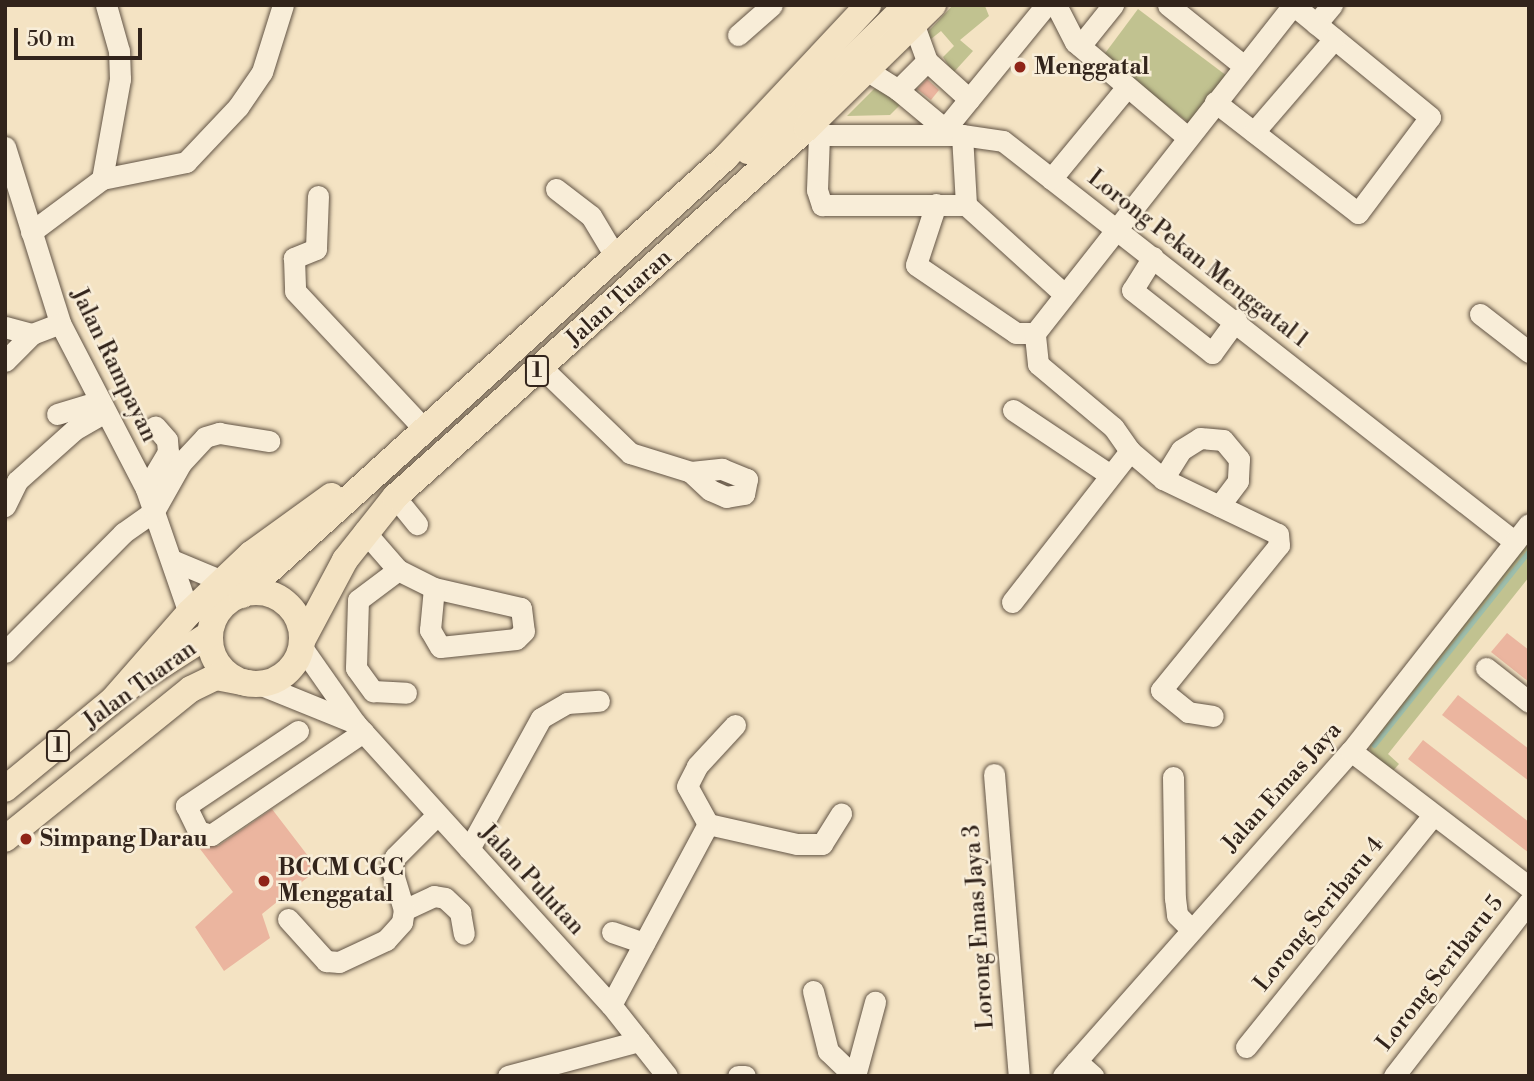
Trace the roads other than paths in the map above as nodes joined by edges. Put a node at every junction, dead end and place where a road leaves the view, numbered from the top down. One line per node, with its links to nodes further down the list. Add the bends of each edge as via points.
1 (106, 5): 30 (street, via 119,51 120,79)
2 (283, 5): 30 (street, via 254,85 186,162)
3 (772, 5): 14 (street)
4 (933, 5): 12 (main road, Jalan Tuaran / 1)
5 (1046, 5): 22 (street)
6 (1056, 5): 16 (street)
7 (1113, 5): 16 (street)
8 (1168, 5): 18 (street)
9 (1293, 5): 13 (street); 18 (street)
10 (1332, 5): 13 (street)
11 (862, 7): 29 (main road, Jalan Tuaran / 1)
12 (911, 15): 17 (street); 19 (main road, Jalan Tuaran / 1); 29 (main road, via 755,149)
13 (1316, 24): 15 (street)
14 (738, 35)
15 (1334, 38): 25 (street); 25 (street, via 1430,117 1358,213)
16 (1080, 46): 20 (street)
17 (927, 61): 21 (street); 22 (street)
18 (1244, 66): 23 (street)
19 (868, 71): 21 (street); 24 (main road, Jalan Tuaran / 1)
20 (1126, 88): 27 (street); 31 (street)
21 (898, 90): 26 (street)
22 (969, 100): 26 (street)
23 (1215, 102): 25 (street); 27 (street)
24 (813, 131): 26 (street, Lorong Pekan Menggatal 1); 34 (street, via 822,205); 36 (main road, Jalan Tuaran / 1)
25 (1254, 132)
26 (949, 133): 31 (street, Lorong Pekan Menggatal 1, via 1003,141); 35 (street)
27 (1187, 137): 37 (street)
28 (5, 147): 38 (street, Jalan Rampayan)
29 (726, 157): 39 (main road, Jalan Tuaran / 1)
30 (102, 178): 38 (street)
31 (1051, 178): 37 (street, Lorong Pekan Menggatal 1)
32 (556, 189): 39 (street, via 591,216)
33 (318, 195): 55 (street, via 316,249 294,258 295,291)
34 (936, 204): 35 (street); 46 (street, via 916,265 1016,333)
35 (966, 205): 41 (street)
36 (702, 224): 50 (main road, Jalan Tuaran / 1); 55 (main road, via 714,207 709,197 701,197 445,427)
37 (1115, 228): 40 (street, Lorong Pekan Menggatal 1); 41 (street)
38 (31, 233): 44 (street, Jalan Rampayan)
39 (615, 256): 55 (main road, Jalan Tuaran / 1)
40 (1153, 257): 43 (street, Lorong Pekan Menggatal 1); 43 (street, via 1132,290 1212,353)
41 (1064, 294): 46 (street)
42 (1480, 314): 48 (street)
43 (1236, 320): 69 (street, Lorong Pekan Menggatal 1)
44 (60, 323): 47 (street); 51 (street, Jalan Rampayan)
45 (5, 327): 47 (street)
46 (1034, 333): 57 (street, via 1038,364 1113,427)
47 (32, 334): 49 (street)
48 (1529, 352)
49 (5, 361)
50 (541, 367): 58 (street, via 630,453); 62 (main road, Jalan Tuaran / 1)
51 (102, 406): 53 (street); 61 (street, Jalan Rampayan); 63 (street, via 17,481)
52 (1013, 410): 59 (street)
53 (57, 414)
54 (155, 426): 61 (street, via 167,440 168,452)
55 (423, 428): 72 (main road, Jalan Tuaran / 1, via 388,466)
56 (269, 442): 65 (street, via 219,433 205,437 181,464)
57 (1130, 451): 59 (street); 60 (street)
58 (691, 472)
59 (1110, 475): 74 (street)
60 (1163, 479): 64 (street); 64 (street, via 1181,450 1200,438 1223,440 1240,459 1238,481)
61 (146, 489): 65 (street, Jalan Rampayan)
62 (395, 497): 66 (street); 68 (main road, Jalan Tuaran / 1)
63 (5, 506)
64 (1219, 506): 85 (street, via 1273,528 1279,545 1161,690 1188,712)
65 (154, 511): 70 (street, Jalan Rampayan); 78 (street, via 123,533)
66 (417, 524)
67 (1529, 524): 69 (street, Jalan Emas Jaya)
68 (364, 531): 71 (street); 77 (main road, Jalan Tuaran / 1)
69 (1515, 542): 89 (street, Jalan Emas Jaya)
70 (174, 561): 72 (street); 75 (street, Jalan Rampayan)
71 (398, 570): 73 (street); 81 (street, via 358,600 356,668 373,691)
72 (232, 588): 75 (main road); 76 (main road, 1); 77 (main road, via 285,602 298,620)
73 (434, 588): 73 (street, via 513,603 524,612 524,631 516,639 440,647 430,630)
74 (1012, 602)
75 (189, 613): 83 (main road)
76 (210, 634): 80 (main road, via 219,666); 83 (main road, Jalan Tuaran / 1)
77 (302, 643): 80 (main road, 1, via 287,672); 87 (street, Jalan Pulutan)
78 (5, 652)
79 (1486, 668): 84 (street)
80 (253, 684): 87 (street, Jalan Pulutan); 97 (main road, Jalan Tuaran / 1, via 216,677 191,689)
81 (406, 693)
82 (599, 701): 98 (street, via 567,703 541,719)
83 (111, 702): 92 (main road, Jalan Tuaran / 1)
84 (1529, 702)
85 (1213, 716)
86 (734, 725): 96 (street, via 697,766 687,786)
87 (359, 727): 88 (street, via 211,835 198,831 186,806); 95 (street, Jalan Pulutan)
88 (298, 731)
89 (1351, 751): 94 (street); 103 (street, Jalan Emas Jaya)
90 (993, 774): 118 (street, Lorong Emas Jaya 3)
91 (1173, 777): 103 (street, via 1175,898 1177,915)
92 (5, 789)
93 (841, 813): 96 (street, via 822,844 797,844)
94 (1433, 815): 99 (street); 111 (street, Lorong Seribaru 4)
95 (436, 816): 98 (street, Jalan Pulutan); 101 (street, via 416,831 391,867)
96 (708, 824): 106 (street)
97 (5, 839)
98 (468, 849): 109 (street, Jalan Pulutan)
99 (1529, 887)
100 (1529, 902): 120 (street, Lorong Seribaru 5)
101 (404, 910): 102 (street, via 402,922 386,940 339,962 326,961); 105 (street, via 434,896 445,898 460,912)
102 (288, 919)
103 (1190, 928): 112 (street, Jalan Emas Jaya)
104 (612, 932): 106 (street)
105 (464, 934)
106 (644, 943): 109 (street)
107 (813, 991): 117 (street, via 828,1051)
108 (875, 1002): 117 (street)
109 (611, 1004): 110 (street, Jalan Pulutan)
110 (639, 1041): 113 (street); 114 (street, Jalan Pulutan)
111 (1246, 1047)
112 (1070, 1068): 119 (street)
113 (519, 1074)
114 (667, 1076)
115 (738, 1076): 116 (street)
116 (745, 1076)
117 (855, 1076)
118 (1019, 1076)
119 (1093, 1076)
120 (1394, 1076)

